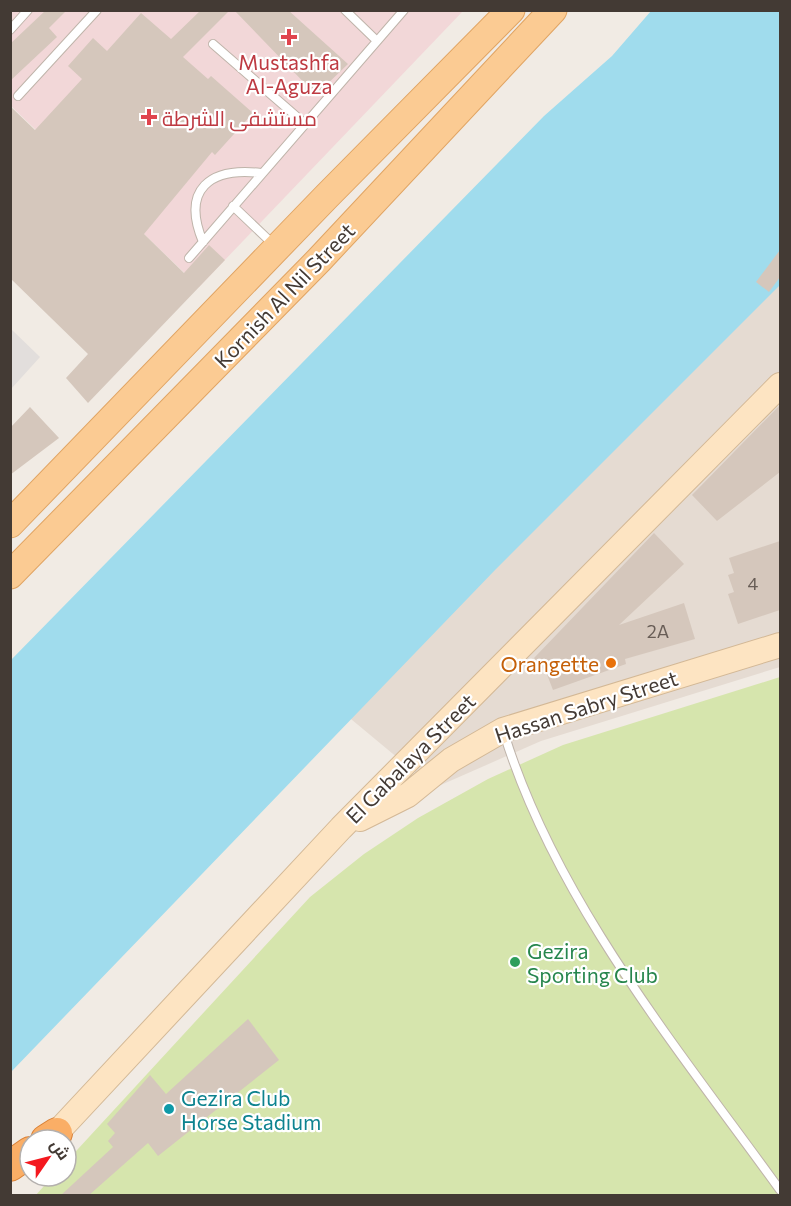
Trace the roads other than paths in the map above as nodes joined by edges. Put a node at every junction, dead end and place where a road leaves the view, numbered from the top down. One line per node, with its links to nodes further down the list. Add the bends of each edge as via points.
1 (28, 10): 7 (lane)
2 (97, 10): 10 (lane)
3 (345, 10): 8 (lane)
4 (404, 10): 8 (lane)
5 (512, 10): 13 (main road, Kornish Al Nil Street)
6 (553, 10): 15 (main road, Kornish Al Nil Street)
7 (10, 30)
8 (377, 41): 11 (lane)
9 (213, 44): 11 (lane)
10 (18, 96)
11 (304, 123): 12 (lane)
12 (261, 173): 14 (lane); 17 (lane, via 228,172 202,190 194,220)
13 (327, 196): 15 (main road, via 344,209); 16 (main road, Kornish Al Nil Street)
14 (232, 206): 17 (lane); 18 (lane)
15 (365, 212): 20 (main road, Kornish Al Nil Street)
16 (302, 223): 18 (main road, Kornish Al Nil Street); 20 (main road, via 314,240)
17 (202, 242): 19 (lane)
18 (277, 249): 22 (main road, Kornish Al Nil Street)
19 (189, 258)
20 (319, 260): 23 (main road, Kornish Al Nil Street)
21 (780, 385): 26 (street, El Gabalaya Street)
22 (10, 524)
23 (10, 575)
24 (780, 645): 25 (street, Hassan Sabry Street)
25 (503, 730): 26 (street, Hassan Sabry Street, via 451,760 408,795); 28 (lane, via 551,849 586,911)
26 (341, 828): 27 (street, El Gabalaya Street)
27 (60, 1128)
28 (780, 1190)

